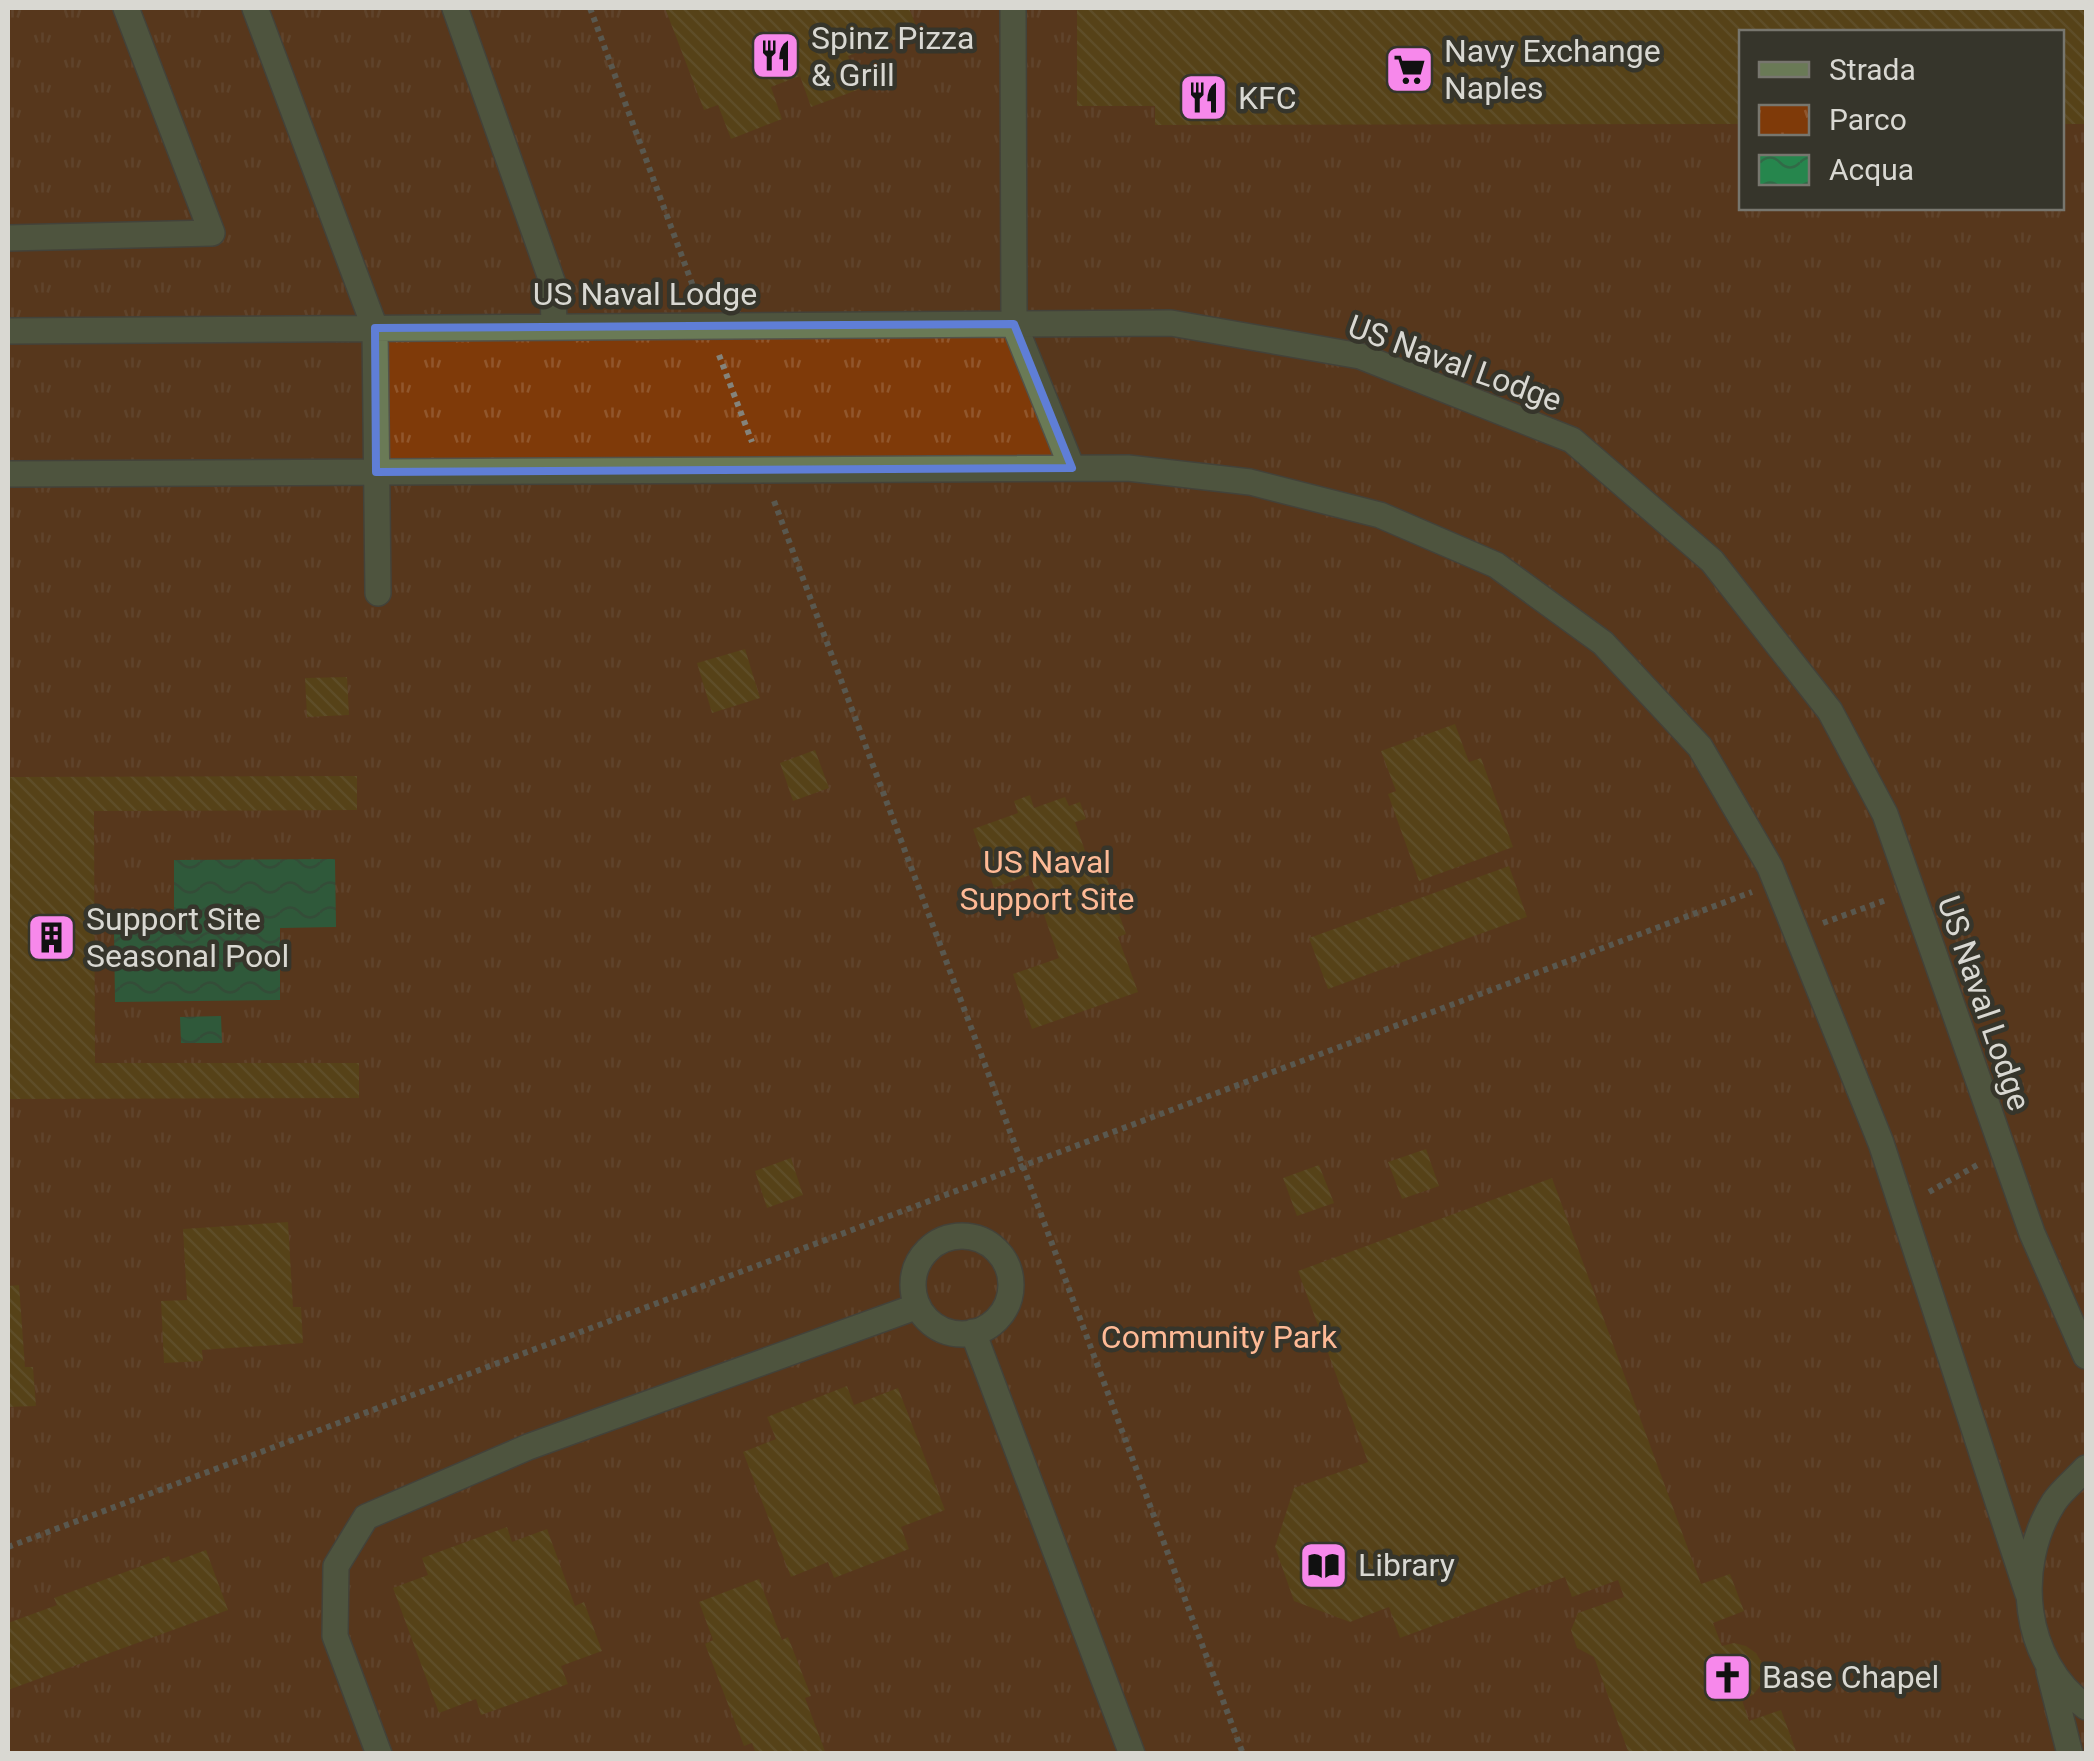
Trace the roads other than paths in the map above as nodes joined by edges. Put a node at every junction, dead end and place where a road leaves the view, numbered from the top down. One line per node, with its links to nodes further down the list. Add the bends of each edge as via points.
1 (126, 8): 5 (street, via 212,234)
2 (255, 8): 8 (street)
3 (455, 8): 7 (street, via 553,284)
4 (1013, 8): 6 (street)
5 (8, 238)
6 (1014, 324): 7 (street, US Naval Lodge); 10 (street); 16 (street, US Naval Lodge, via 1171,323 1360,356 1572,440 1712,561 1830,711 1884,814 2032,1233)
7 (554, 327): 8 (street, US Naval Lodge)
8 (375, 328): 9 (street, US Naval Lodge); 11 (street)
9 (8, 331)
10 (1072, 468): 11 (street); 18 (street, via 1250,482 1380,516 1496,565 1603,643 1700,748 1776,883 1881,1143)
11 (376, 472): 12 (street); 13 (street)
12 (8, 474)
13 (378, 593)
14 (918, 1306): 15 (street, via 946,1331); 15 (street, via 914,1276 927,1250 954,1236 983,1241 1004,1261 1010,1290 998,1318); 21 (street, via 528,1448 366,1518 336,1566 334,1636)
15 (973, 1332): 22 (street)
16 (2086, 1356)
17 (2086, 1468): 18 (street, via 2055,1500 2034,1544)
18 (2028, 1594): 19 (street)
19 (2046, 1661): 20 (street); 23 (street)
20 (2086, 1706)
21 (379, 1754)
22 (1132, 1754)
23 (2070, 1754)

